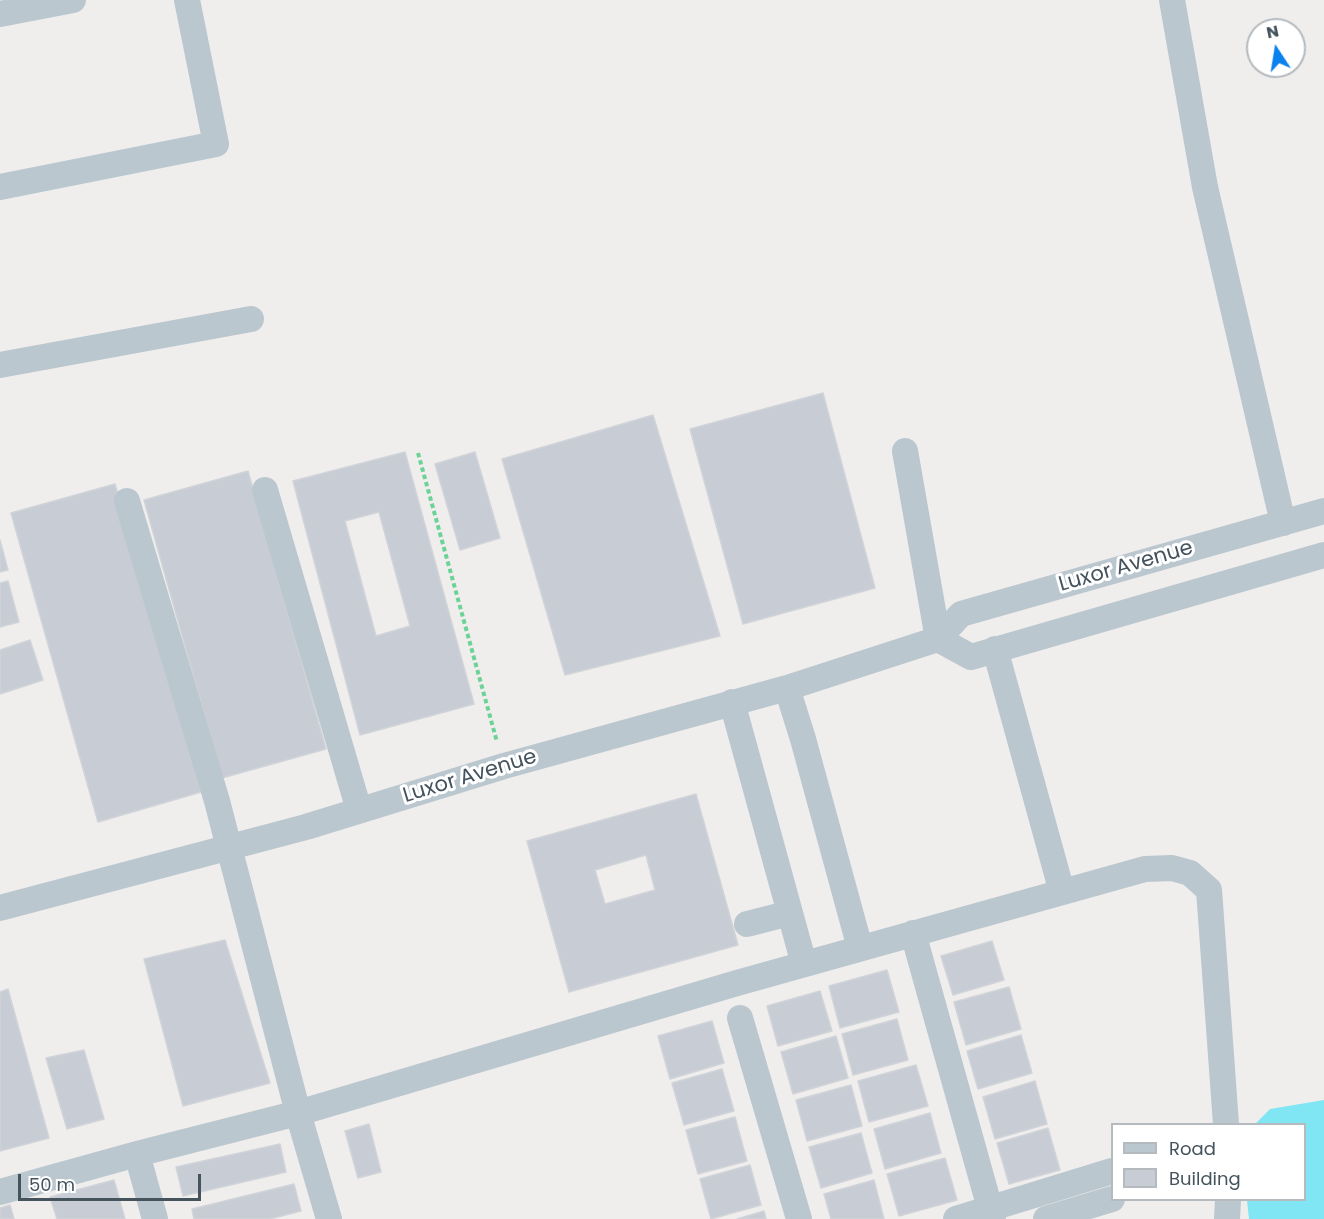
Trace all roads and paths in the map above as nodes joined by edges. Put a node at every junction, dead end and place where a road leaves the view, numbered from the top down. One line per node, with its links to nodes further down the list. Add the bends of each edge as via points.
1 (73, 0): 4 (street)
2 (187, 0): 5 (street, via 216,144)
3 (1172, 0): 13 (street, via 1205,187)
4 (2, 12)
5 (0, 187)
6 (251, 319): 7 (street)
7 (0, 365)
8 (905, 451): 15 (street)
9 (418, 453): 19 (path)
10 (265, 490): 20 (street)
11 (127, 501): 21 (street)
12 (1324, 511): 13 (street, Luxor Avenue)
13 (1283, 524): 15 (street, Luxor Avenue, via 961,614)
14 (1324, 555): 16 (street, Luxor Avenue)
15 (938, 639): 16 (street, Luxor Avenue, via 971,657); 17 (street, Luxor Avenue)
16 (995, 650): 22 (street)
17 (787, 688): 18 (street, Luxor Avenue); 27 (street)
18 (732, 702): 19 (street, Luxor Avenue); 24 (street)
19 (504, 766): 20 (street, Luxor Avenue)
20 (359, 810): 21 (street, Luxor Avenue)
21 (229, 847): 23 (street, Luxor Avenue); 30 (street)
22 (1062, 892): 26 (street); 31 (street, via 1145,869 1172,868 1190,873 1209,890)
23 (0, 908)
24 (790, 913): 25 (street); 28 (street)
25 (747, 924)
26 (913, 933): 27 (street); 37 (street)
27 (861, 948): 28 (street)
28 (804, 964): 30 (street)
29 (740, 1018): 40 (street)
30 (298, 1113): 32 (street); 39 (street)
31 (1226, 1123)
32 (136, 1154): 34 (street); 38 (street)
33 (1111, 1173): 37 (street)
34 (0, 1192)
35 (1111, 1200): 42 (street)
36 (1228, 1201): 43 (street)
37 (992, 1214): 41 (street)
38 (155, 1219)
39 (330, 1219)
40 (799, 1219)
41 (956, 1219)
42 (1046, 1219)
43 (1227, 1219)

